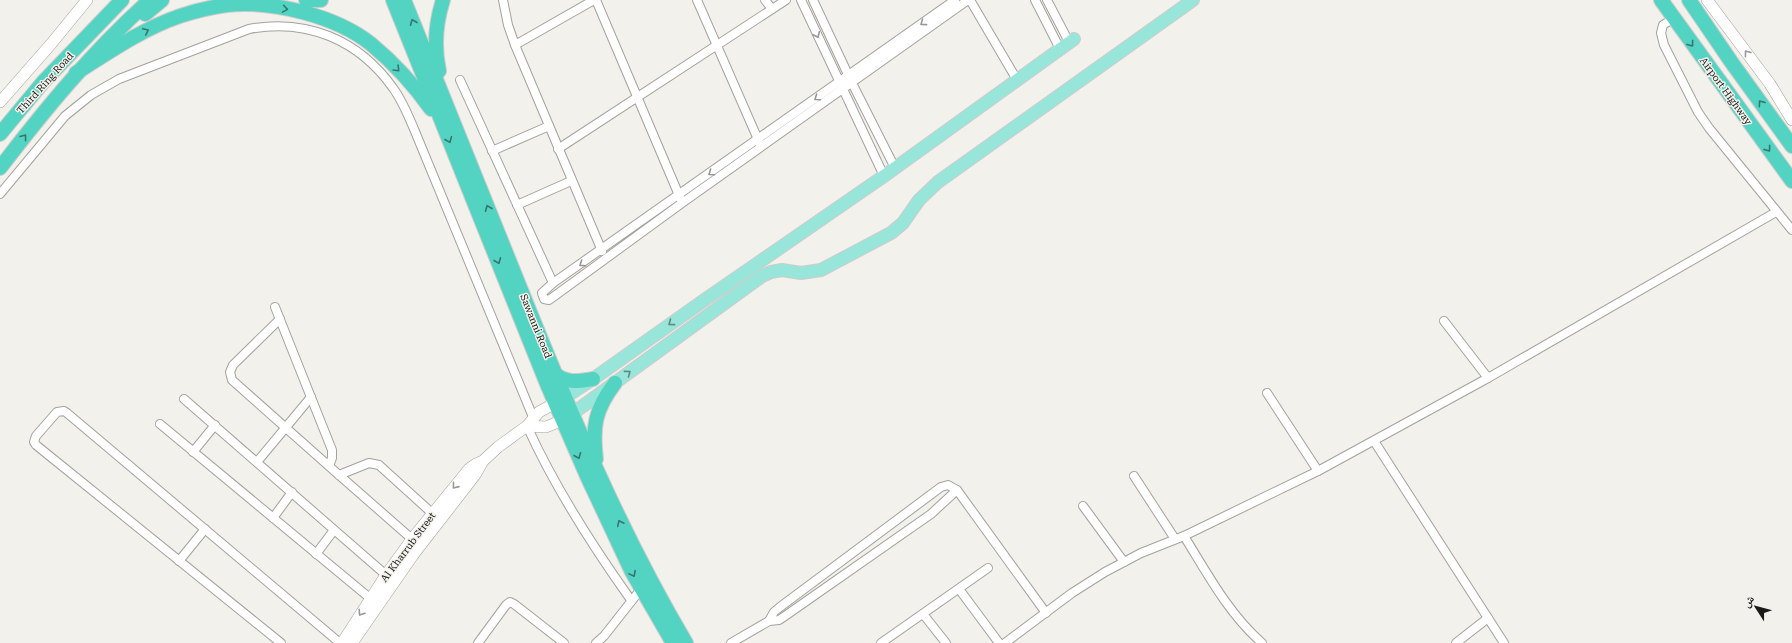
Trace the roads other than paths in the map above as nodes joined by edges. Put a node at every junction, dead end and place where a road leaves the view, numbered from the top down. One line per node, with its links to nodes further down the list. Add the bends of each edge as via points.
1 (87, 0): 39 (main road)
2 (114, 0): 29 (highway)
3 (122, 0): 29 (highway, Third Ring Road)
4 (130, 0): 29 (highway, Third Ring Road)
5 (150, 0): 33 (highway, Third Ring Road)
6 (162, 0): 33 (highway, Third Ring Road)
7 (306, 0): 8 (highway)
8 (321, 0)
9 (393, 0): 41 (highway, Sawanni Road)
10 (404, 0): 41 (highway, Sawanni Road, one-way to 10)
11 (443, 0): 41 (highway, via 436,52)
12 (503, 0): 32 (street)
13 (595, 0): 32 (street); 38 (street)
14 (697, 0): 30 (street)
15 (765, 0): 27 (street)
16 (786, 0): 27 (street)
17 (800, 0): 37 (street, one-way to 37)
18 (813, 0): 34 (street)
19 (955, 0): 34 (street, one-way to 34)
20 (969, 0): 34 (street); 36 (street)
21 (1035, 0): 31 (street)
22 (1047, 0): 31 (street)
23 (1193, 0): 62 (main road, via 938,182 919,200 903,223 891,233 821,270 801,273 782,270 766,274)
24 (1661, 0): 28 (highway, Airport Highway)
25 (1689, 0): 45 (highway, Airport Highway, one-way to 25)
26 (1707, 0): 40 (main road, one-way to 26, via 1770,84)
27 (772, 9): 30 (street)
28 (1674, 18): 52 (highway, Airport Highway, one-way to 52); 56 (street, via 1663,25 1661,33 1664,45 1692,100 1709,128)
29 (92, 33): 43 (highway, Third Ring Road, via 44,81)
30 (717, 44): 38 (street); 44 (street)
31 (1068, 44): 36 (main road)
32 (515, 45): 42 (street)
33 (76, 73): 41 (highway, one-way to 41, via 142,33 179,16 227,5 271,7 292,10 346,28 371,44); 48 (highway, Third Ring Road, one-way to 33)
34 (850, 79): 37 (street); 49 (street)
35 (460, 80): 47 (street)
36 (1017, 80): 49 (main road)
37 (841, 86): 44 (street); 50 (street)
38 (637, 97): 46 (street); 54 (street)
39 (0, 102)
40 (1792, 120)
41 (447, 121): 65 (highway, Sawanni Road, one-way to 41); 72 (highway, Sawanni Road, one-way to 72)
42 (548, 126): 46 (street); 47 (street)
43 (0, 134)
44 (760, 143): 54 (street)
45 (1792, 146)
46 (558, 149): 51 (street)
47 (492, 151): 55 (street)
48 (0, 168)
49 (895, 168): 50 (main road)
50 (884, 176): 60 (main road)
51 (572, 181): 55 (street); 58 (street)
52 (1792, 181)
53 (0, 194): 74 (street, via 65,116 82,101 110,84 249,29 292,26 325,34 364,58 394,90 414,129)
54 (681, 199): 58 (street); 59 (street, via 549,300 545,300 542,293)
55 (517, 205): 59 (street)
56 (1776, 212): 57 (street); 66 (street)
57 (1792, 230)
58 (602, 251): 59 (street, one-way to 59)
59 (553, 284)
60 (703, 300): 62 (main road); 67 (main road, one-way to 67)
61 (275, 307): 63 (street)
62 (710, 313): 68 (main road, one-way to 62)
63 (280, 319): 70 (street); 77 (street, via 233,365 230,372 232,380)
64 (1444, 321): 66 (street)
65 (555, 374): 67 (highway, via 572,382); 72 (highway, Sawanni Road)
66 (1488, 378): 78 (street)
67 (593, 379): 72 (main road)
68 (615, 382): 73 (main road); 85 (highway, via 596,416 594,444)
69 (1267, 393): 83 (street)
70 (311, 397): 77 (street); 82 (street, via 332,450)
71 (184, 399): 76 (street)
72 (560, 401): 73 (highway, Sawanni Road); 74 (main road, Al Kharrub Street, via 542,409)
73 (567, 417): 74 (main road, via 546,427); 85 (highway, Sawanni Road); 103 (highway, Sawanni Road, one-way to 103, via 603,512)
74 (530, 421): 80 (main road, Al Kharrub Street); 106 (street, via 544,464 562,496 593,548)
75 (160, 424): 79 (street)
76 (215, 425): 79 (street); 81 (street)
77 (286, 428): 81 (street); 82 (street)
78 (1374, 441): 83 (street); 110 (street)
79 (193, 452): 91 (street)
80 (483, 461): 90 (main road, Al Kharrub Street, one-way to 90, via 469,469); 97 (main road, Al Kharrub Street, via 475,475)
81 (257, 462): 88 (street)
82 (329, 466): 84 (street)
83 (1318, 471): 94 (street)
84 (339, 476): 90 (street, via 364,464 379,465); 95 (street)
85 (598, 476): 107 (highway, Sawanni Road, one-way to 85)
86 (1134, 476): 96 (street)
87 (957, 490): 108 (street); 111 (street, via 931,514 785,616 779,620); 111 (street, via 948,485 941,487 780,606)
88 (292, 492): 91 (street); 93 (street)
89 (1083, 506): 100 (street)
90 (433, 514): 95 (main road, Al Kharrub Street)
91 (273, 518): 98 (street)
92 (205, 529): 99 (street); 99 (street, via 64,411 57,412 36,436 34,442 39,448); 115 (street)
93 (334, 530): 98 (street); 102 (street)
94 (1184, 536): 96 (street); 125 (street, via 1231,610)
95 (412, 539): 97 (main road, Al Kharrub Street)
96 (1175, 539): 100 (street)
97 (409, 552): 102 (main road, Al Kharrub Street); 116 (main road, Al Kharrub Street)
98 (316, 554): 105 (street)
99 (179, 561): 114 (street)
100 (1124, 562): 108 (street, via 1089,582)
101 (988, 568): 104 (street)
102 (386, 575): 105 (main road, Al Kharrub Street)
103 (641, 589): 106 (street); 107 (highway, Sawanni Road)
104 (959, 589): 109 (street); 123 (street)
105 (371, 599): 115 (main road, Al Kharrub Street, one-way to 115)
106 (631, 600): 118 (street)
107 (657, 605): 119 (highway, Sawanni Road); 120 (highway, Sawanni Road)
108 (1046, 613): 124 (street)
109 (923, 614): 112 (street); 122 (street)
110 (1488, 618): 126 (street); 127 (street)
111 (769, 621): 121 (street)
112 (887, 641)
113 (560, 642): 117 (street, via 510,602)
114 (281, 643)
115 (341, 643)
116 (352, 643)
117 (478, 643)
118 (596, 643)
119 (673, 643)
120 (686, 643)
121 (731, 643)
122 (946, 643)
123 (999, 643)
124 (1005, 643)
125 (1262, 643)
126 (1456, 643)
127 (1504, 643)

